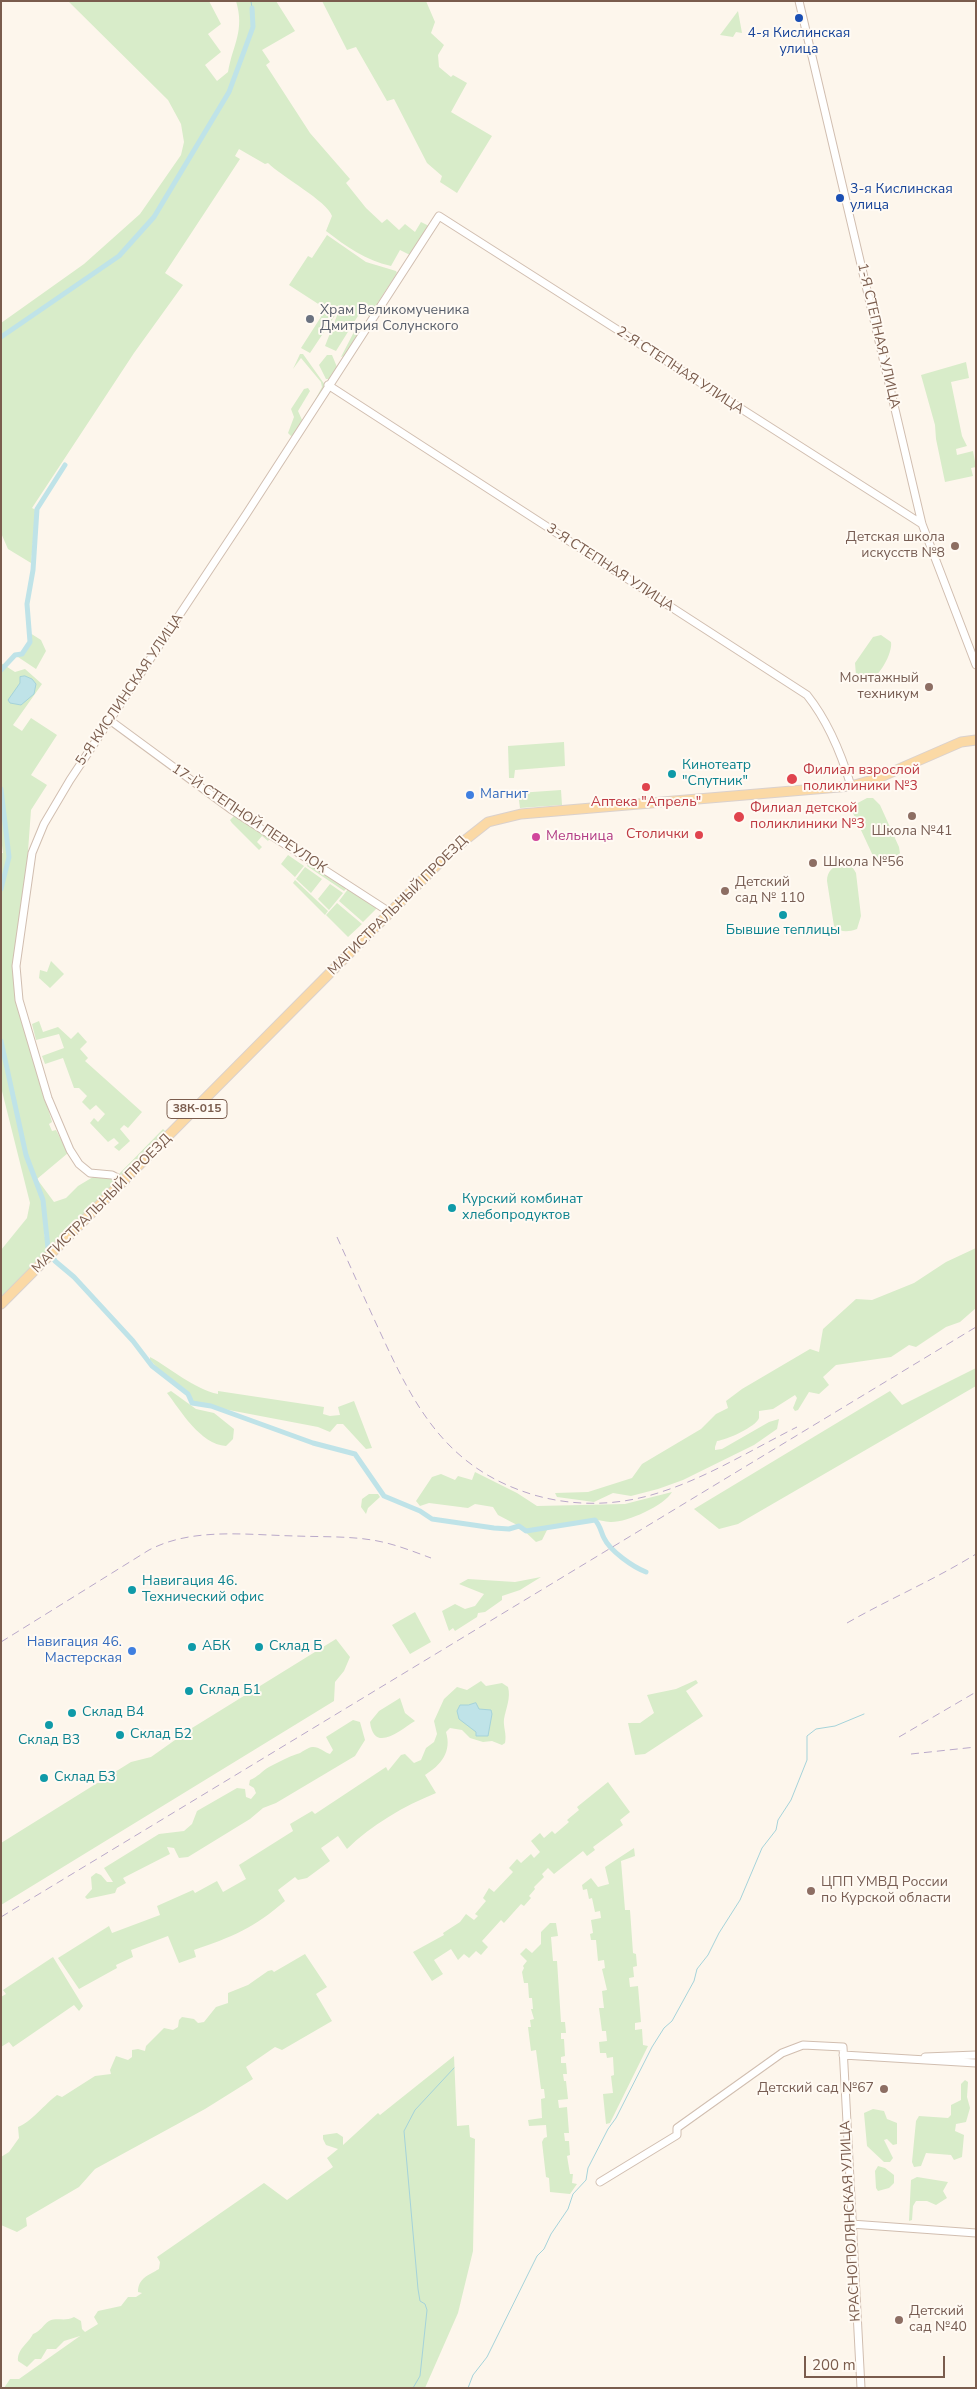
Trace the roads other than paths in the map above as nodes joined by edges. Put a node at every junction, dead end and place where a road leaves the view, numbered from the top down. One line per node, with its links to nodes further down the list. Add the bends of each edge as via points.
1 (799, 1): 4 (street, 1-Я СТЕПНАЯ УЛИЦА)
2 (439, 216): 3 (street, 5-Я КИСЛИНСКАЯ УЛИЦА); 4 (street, 2-Я СТЕПНАЯ УЛИЦА)
3 (328, 385): 6 (street, 5-Я КИСЛИНСКАЯ УЛИЦА); 8 (street, 3-Я СТЕПНАЯ УЛИЦА, via 807,696 826,725)
4 (922, 524): 5 (street, 1-Я СТЕПНАЯ УЛИЦА)
5 (976, 665)
6 (111, 721): 9 (street, 17-Й СТЕПНОЙ ПЕРЕУЛОК, via 232,810); 10 (street, 5-Я КИСЛИНСКАЯ УЛИЦА, via 57,800 32,853 16,966 24,1023 50,1106 70,1150 90,1173 112,1175)
7 (976, 740): 8 (main road, МАГИСТРАЛЬНЫЙ ПРОЕЗД / 38К-015, via 961,742 876,779)
8 (851, 786): 9 (main road, МАГИСТРАЛЬНЫЙ ПРОЕЗД / 38К-015, via 520,814 495,819 479,827 454,848)
9 (391, 913): 10 (main road, МАГИСТРАЛЬНЫЙ ПРОЕЗД / 38К-015)
10 (125, 1182): 11 (main road, МАГИСТРАЛЬНЫЙ ПРОЕЗД / 38К-015)
11 (1, 1304)
12 (843, 2055): 14 (street); 16 (street, via 843,2047 795,2047 772,2059 677,2131); 17 (street, КРАСНОПОЛЯНСКАЯ УЛИЦА)
13 (976, 2055): 14 (street)
14 (912, 2059): 15 (street)
15 (976, 2063)
16 (600, 2182)
17 (851, 2224): 18 (street); 19 (street, КРАСНОПОЛЯНСКАЯ УЛИЦА)
18 (976, 2233)
19 (860, 2388)

